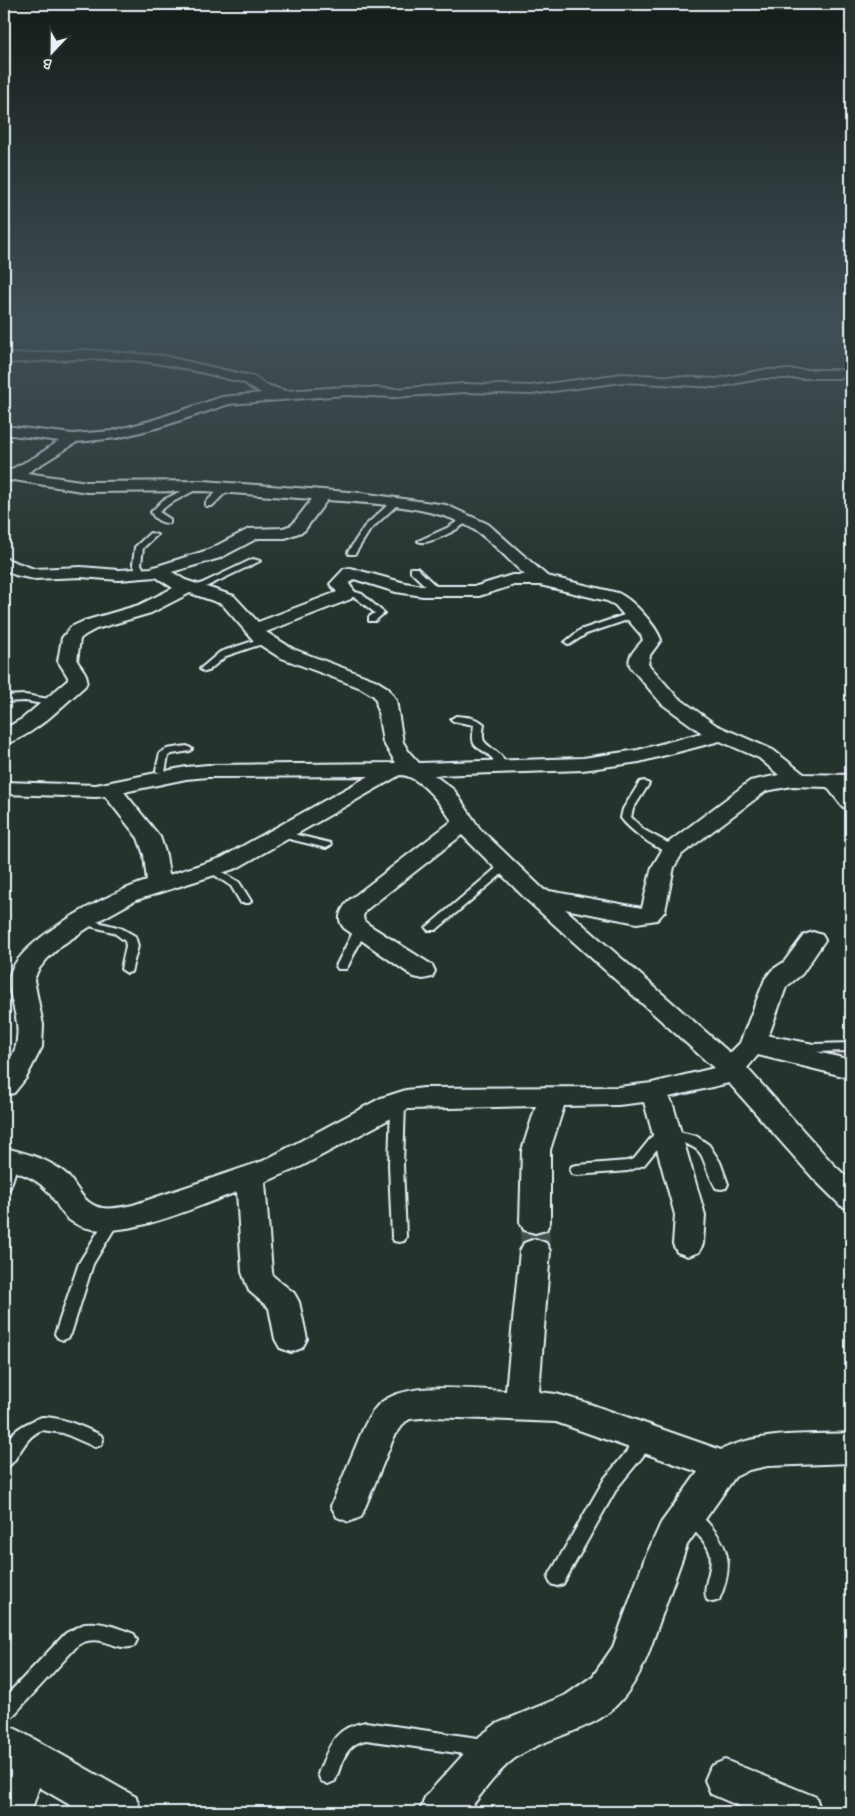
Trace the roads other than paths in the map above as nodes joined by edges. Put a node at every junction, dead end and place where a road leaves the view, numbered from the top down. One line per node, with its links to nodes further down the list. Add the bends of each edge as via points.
1 (186, 414): 3 (street, via 112,435)
2 (4, 430): 3 (street)
3 (73, 438): 4 (street, via 40,460)
4 (6, 476): 5 (street, via 87,487)
5 (199, 486): 6 (street); 11 (lane, via 166,502 155,512)
6 (226, 488): 7 (street); 9 (lane)
7 (322, 496): 8 (street); 18 (street, via 293,531 255,533 223,550)
8 (395, 503): 10 (street, via 446,510); 14 (lane, via 367,529)
9 (209, 504)
10 (467, 519): 13 (lane); 19 (street, via 490,532)
11 (167, 521)
12 (152, 535): 18 (lane, via 139,547 137,564)
13 (422, 541)
14 (352, 552)
15 (256, 561): 20 (lane)
16 (4, 563): 18 (street, via 34,574 76,572 119,576)
17 (414, 570): 21 (lane)
18 (151, 573): 20 (street)
19 (541, 580): 21 (street, via 512,580 479,592); 23 (street, via 612,597 621,601)
20 (191, 588): 25 (street, via 228,600); 29 (street, via 145,609 78,631 71,638 68,661 78,676 78,682)
21 (436, 591): 22 (street, via 412,590 350,573 338,584)
22 (346, 592): 24 (lane, via 359,596 378,611); 25 (street, via 341,598)
23 (633, 614): 26 (lane, via 583,632); 31 (street, via 652,640 640,654 639,664 668,700)
24 (372, 619)
25 (260, 635): 27 (lane, via 223,654); 35 (street, via 286,652 368,684 380,692 386,700 393,742)
26 (569, 642)
27 (206, 670)
28 (4, 699): 29 (lane, via 25,698)
29 (55, 703): 32 (street)
30 (456, 719): 34 (lane, via 480,724 477,738 480,746 496,756)
31 (720, 735): 34 (street, via 612,761); 37 (street, via 766,754)
32 (4, 738)
33 (187, 748): 36 (lane, via 163,755)
34 (502, 766): 35 (street)
35 (404, 769): 36 (street); 43 (street, via 446,795); 44 (street)
36 (162, 774): 41 (street)
37 (800, 781): 38 (street); 46 (street, via 770,782 758,786)
38 (842, 781): 42 (street)
39 (644, 784): 46 (lane, via 626,818 640,832)
40 (4, 788): 41 (street)
41 (111, 789): 49 (street, via 149,837)
42 (851, 802)
43 (464, 823): 47 (street); 54 (street, via 356,906 351,916 352,923)
44 (281, 834): 45 (lane); 48 (street)
45 (326, 845)
46 (673, 850): 50 (street, via 663,867 653,911 649,915 637,916)
47 (505, 866): 50 (street); 53 (lane)
48 (214, 870): 49 (street); 51 (lane, via 235,884)
49 (159, 885): 52 (street, via 123,896)
50 (536, 896): 63 (street)
51 (245, 901)
52 (82, 921): 57 (lane, via 117,930 131,939); 59 (street, via 59,936)
53 (432, 928)
54 (360, 930): 56 (lane); 58 (street)
55 (813, 940): 60 (street, via 793,968 774,985)
56 (342, 966)
57 (127, 970)
58 (423, 971)
59 (12, 981): 64 (street, via 32,1034 28,1052)
60 (753, 1041): 61 (lane, via 814,1048); 62 (street); 63 (street)
61 (851, 1048)
62 (851, 1069)
63 (733, 1070): 65 (street); 73 (street)
64 (4, 1086)
65 (652, 1092): 66 (street, via 618,1096); 68 (street)
66 (553, 1096): 67 (street, via 424,1098); 79 (street, via 534,1158 535,1236)
67 (398, 1103): 71 (street, via 292,1159); 75 (lane)
68 (666, 1131): 70 (lane, via 638,1162 628,1166); 72 (lane, via 701,1144 710,1153); 76 (street, via 690,1215)
69 (7, 1168): 74 (street, via 46,1173 58,1182 76,1210 92,1218)
70 (577, 1170)
71 (250, 1176): 74 (street); 78 (street, via 260,1282 283,1302)
72 (721, 1184)
73 (851, 1198)
74 (112, 1221): 77 (lane, via 86,1263)
75 (399, 1237)
76 (688, 1244)
77 (63, 1334)
78 (291, 1338)
79 (521, 1405): 80 (street, via 556,1408); 85 (street, via 434,1403 405,1405 393,1412 380,1429)
80 (648, 1439): 84 (street); 87 (lane, via 611,1483)
81 (95, 1440): 83 (lane, via 63,1425 41,1423 14,1444)
82 (851, 1448): 84 (street, via 768,1451 744,1456)
83 (4, 1462)
84 (722, 1466): 86 (street)
85 (349, 1506)
86 (689, 1514): 88 (lane, via 719,1548 721,1561); 91 (street, via 674,1534 663,1558 628,1657 607,1689 580,1709 510,1738)
87 (557, 1578)
88 (713, 1594)
89 (128, 1640): 90 (lane, via 92,1630 83,1632 61,1650)
90 (4, 1711)
91 (494, 1750): 93 (lane, via 366,1731 352,1732 342,1741); 97 (street)
92 (15, 1751): 95 (street); 96 (street)
93 (328, 1774)
94 (724, 1780): 98 (street)
95 (11, 1812)
96 (121, 1812)
97 (440, 1812)
98 (801, 1812)

